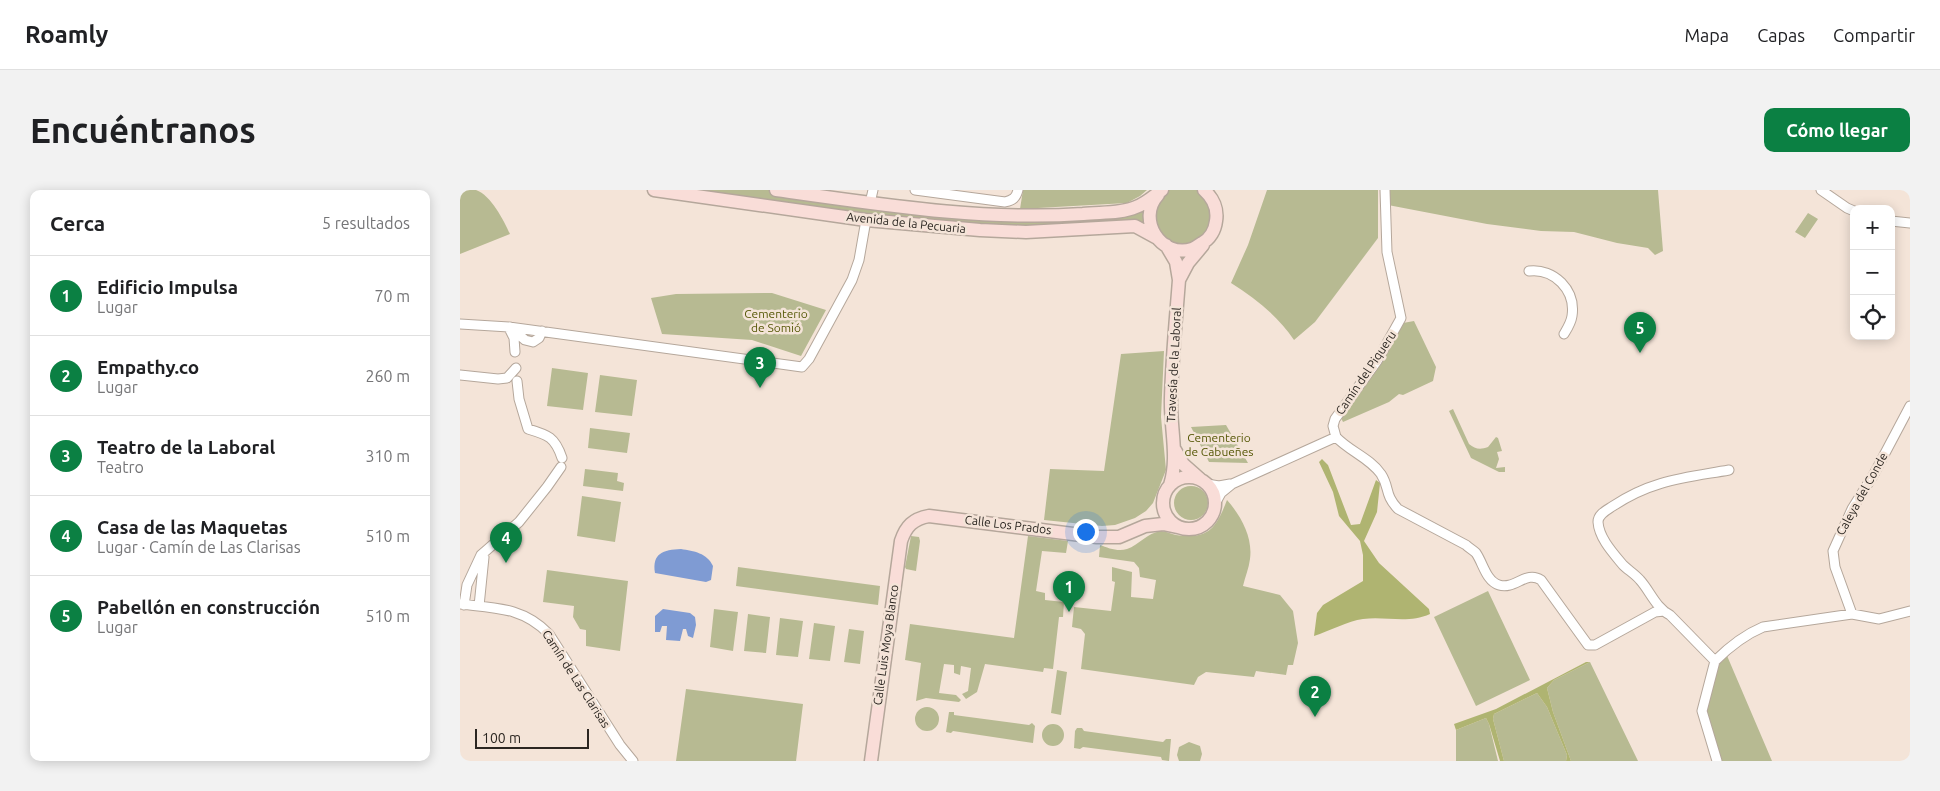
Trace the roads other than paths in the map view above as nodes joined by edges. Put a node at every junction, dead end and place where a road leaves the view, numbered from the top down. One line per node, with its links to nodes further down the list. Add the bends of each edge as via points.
1 (654, 190): 12 (street, Avenida de la Pecuaria)
2 (776, 190): 10 (street, Avenida de la Pecuaria)
3 (873, 190): 10 (street)
4 (915, 190): 5 (street, via 1005,202 1017,196)
5 (1018, 190)
6 (1162, 190): 10 (street, Avenida de la Pecuaria, via 1138,207 1127,210 1071,214 981,215); 16 (street, Travesía de la Laboral, via 1150,207 1150,227)
7 (1204, 190): 15 (street, Travesía de la Laboral, via 1214,204 1217,218)
8 (1385, 190): 28 (street, Camín del Piqueru, via 1387,252 1401,318 1377,361 1335,419)
9 (1821, 190): 11 (street)
10 (870, 203)
11 (1850, 209)
12 (866, 220): 16 (street, Avenida de la Pecuaria, via 1026,232 1135,226); 21 (street, via 860,260 852,280 802,367)
13 (1895, 221): 14 (street)
14 (1910, 223)
15 (1206, 241): 16 (street, Avenida de la Pecuaria, via 1192,249 1176,249); 18 (street, Travesía de la Laboral, via 1188,262)
16 (1162, 242): 18 (street, Travesía de la Laboral, via 1176,262)
17 (1529, 271): 22 (street, via 1546,272 1567,289 1572,316)
18 (1180, 280): 29 (street, Travesía de la Laboral, via 1170,397)
19 (460, 324): 20 (street)
20 (509, 327): 21 (street); 23 (street); 23 (street, via 515,352)
21 (542, 332): 23 (street, via 539,338)
22 (1564, 334)
23 (530, 341)
24 (516, 368): 25 (street, via 507,378)
25 (460, 375)
26 (517, 381): 39 (street, Camín de Las Clarisas, via 528,429 546,434 554,441 562,462 543,494 520,522)
27 (1910, 406): 46 (street, Caleya del Conde, via 1852,509 1833,551 1835,567)
28 (1336, 437): 32 (street); 45 (street, via 1381,474 1391,501 1398,509 1466,545 1475,552 1494,582 1501,586 1509,585 1529,576 1541,580 1588,645 1595,645 1656,612)
29 (1175, 450): 31 (street, Travesía de la Laboral, via 1183,464); 33 (street, Travesía de la Laboral, via 1175,471)
30 (1729, 470): 45 (street, via 1658,482 1619,501 1599,517 1601,534 1611,550 1629,572 1640,579)
31 (1204, 482): 32 (street, via 1219,486); 33 (street, via 1190,477); 35 (street, via 1214,492)
32 (1232, 484): 35 (street)
33 (1170, 485): 34 (street)
34 (1163, 501): 36 (street); 37 (street, via 1170,522)
35 (1216, 502): 37 (street, via 1206,524 1195,529)
36 (1145, 526): 37 (street, Calle Los Prados, via 1163,524); 38 (street, Calle Los Prados, via 1119,537 1097,537 929,516 913,521)
37 (1182, 528)
38 (905, 530): 49 (street, Calle Luis Moya Blanco)
39 (485, 551): 40 (street); 41 (street, Camín de Las Clarisas)
40 (481, 584): 41 (street, via 478,579 472,579); 43 (street)
41 (464, 585): 42 (street, Camín de Las Clarisas)
42 (462, 604): 43 (street, Camín de Las Clarisas)
43 (479, 606): 48 (street, Camín de Las Clarisas, via 516,612 538,623 549,634)
44 (1910, 611): 46 (street, via 1878,619)
45 (1664, 612): 47 (street, via 1670,614)
46 (1852, 614): 47 (street, via 1763,628 1728,648)
47 (1715, 661): 50 (street, via 1702,711)
48 (633, 761)
49 (871, 761)
50 (1717, 761)

